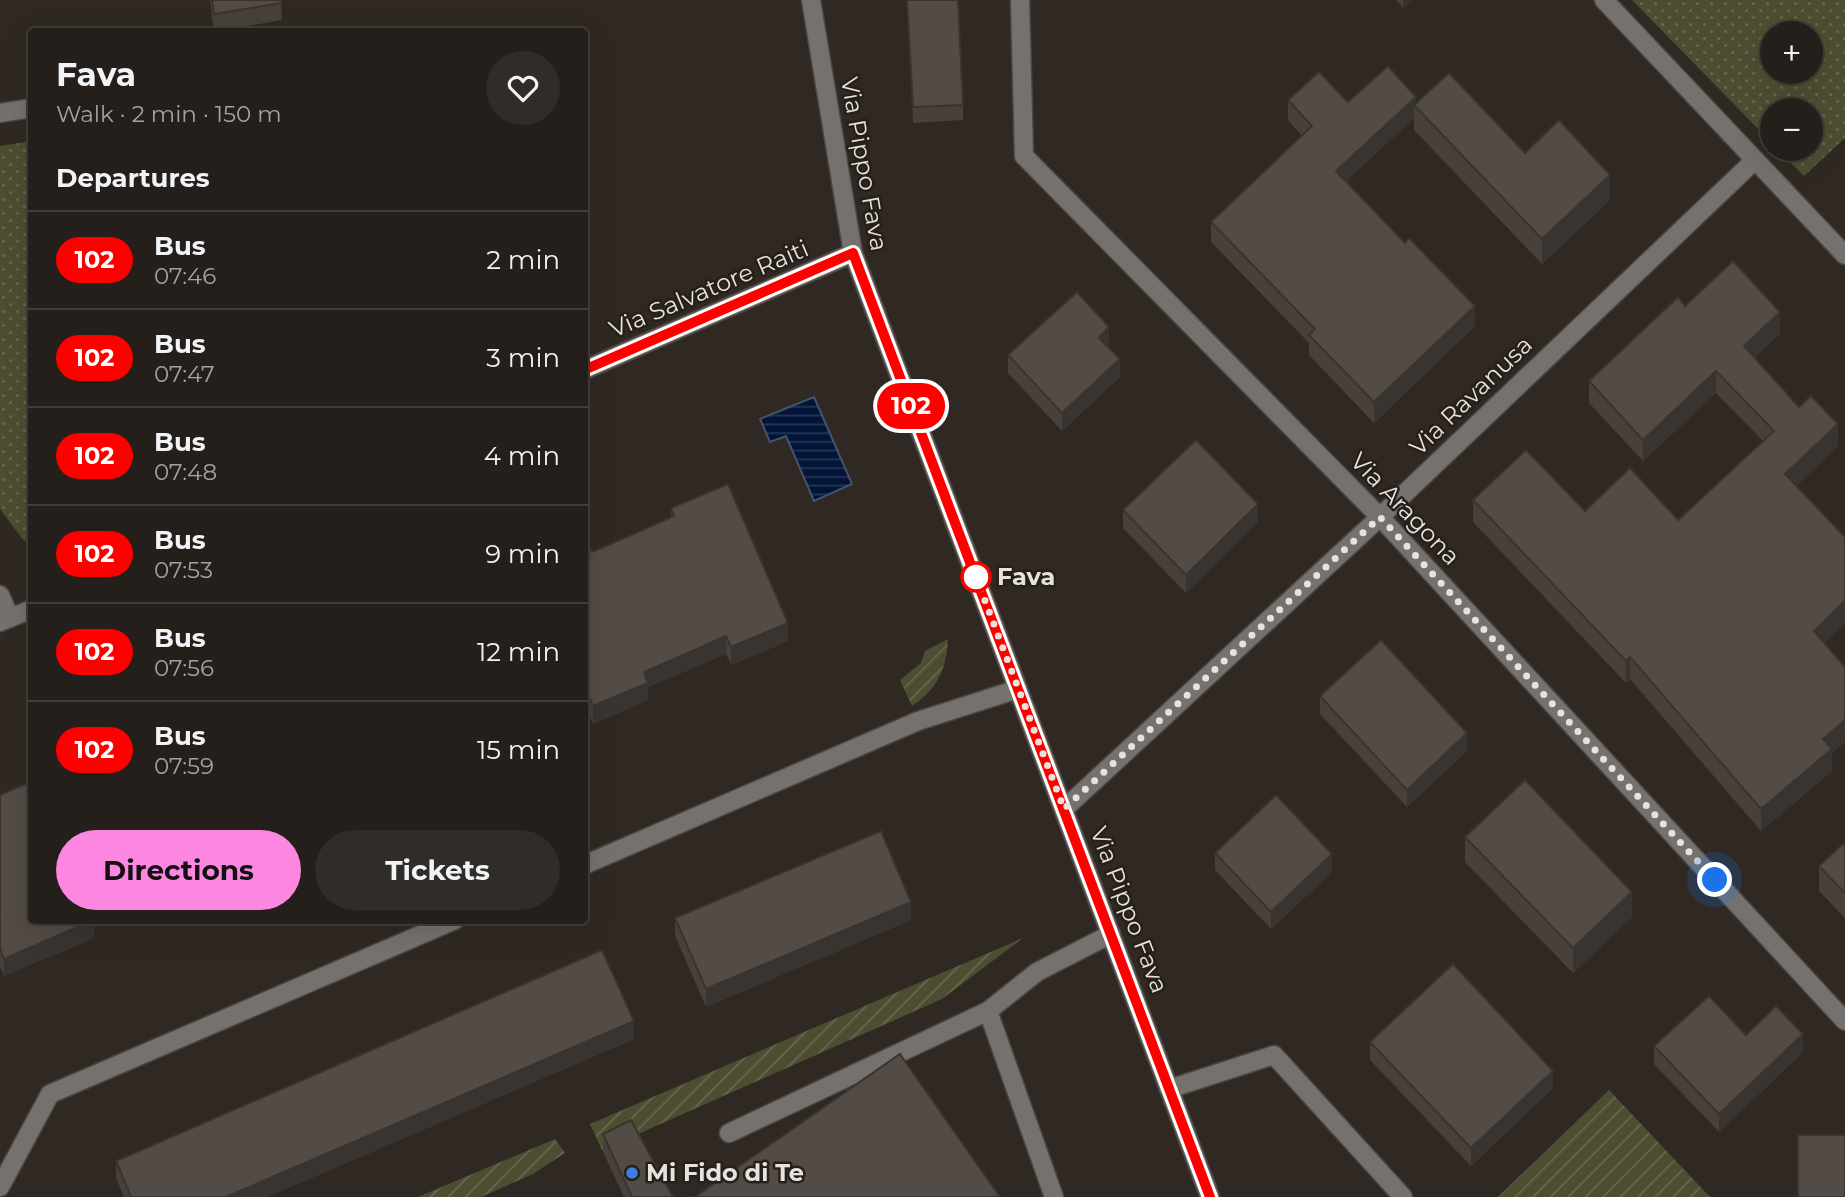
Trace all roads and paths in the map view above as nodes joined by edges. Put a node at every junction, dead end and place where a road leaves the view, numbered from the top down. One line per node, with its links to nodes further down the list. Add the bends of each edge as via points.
1 (811, 0): 7 (street, Via Pippo Fava)
2 (1020, 0): 10 (street, Via Aragona, via 1024,156)
3 (1604, 0): 6 (street)
4 (28, 109): 5 (street)
5 (0, 113)
6 (1755, 160): 8 (street); 10 (street, Via Ravanusa)
7 (853, 253): 9 (street, Via Salvatore Raiti); 14 (street, Via Pippo Fava)
8 (1845, 255)
9 (588, 368)
10 (1380, 517): 15 (street, Via Ravanusa); 20 (street, Via Aragona)
11 (0, 595): 13 (street)
12 (28, 610): 13 (street)
13 (5, 620)
14 (1018, 689): 15 (street, Via Pippo Fava); 16 (street, via 918,721)
15 (1064, 809): 18 (street, Via Pippo Fava)
16 (588, 863)
17 (446, 924): 23 (street, via 50,1094)
18 (1111, 934): 19 (street, via 1037,972); 21 (street, Via Pippo Fava)
19 (988, 1011): 22 (street); 24 (street)
20 (1845, 1021)
21 (1170, 1089): 25 (street, Via Pippo Fava); 26 (street, via 1274,1055)
22 (729, 1133)
23 (0, 1187)
24 (1054, 1197)
25 (1210, 1197)
26 (1403, 1197)

